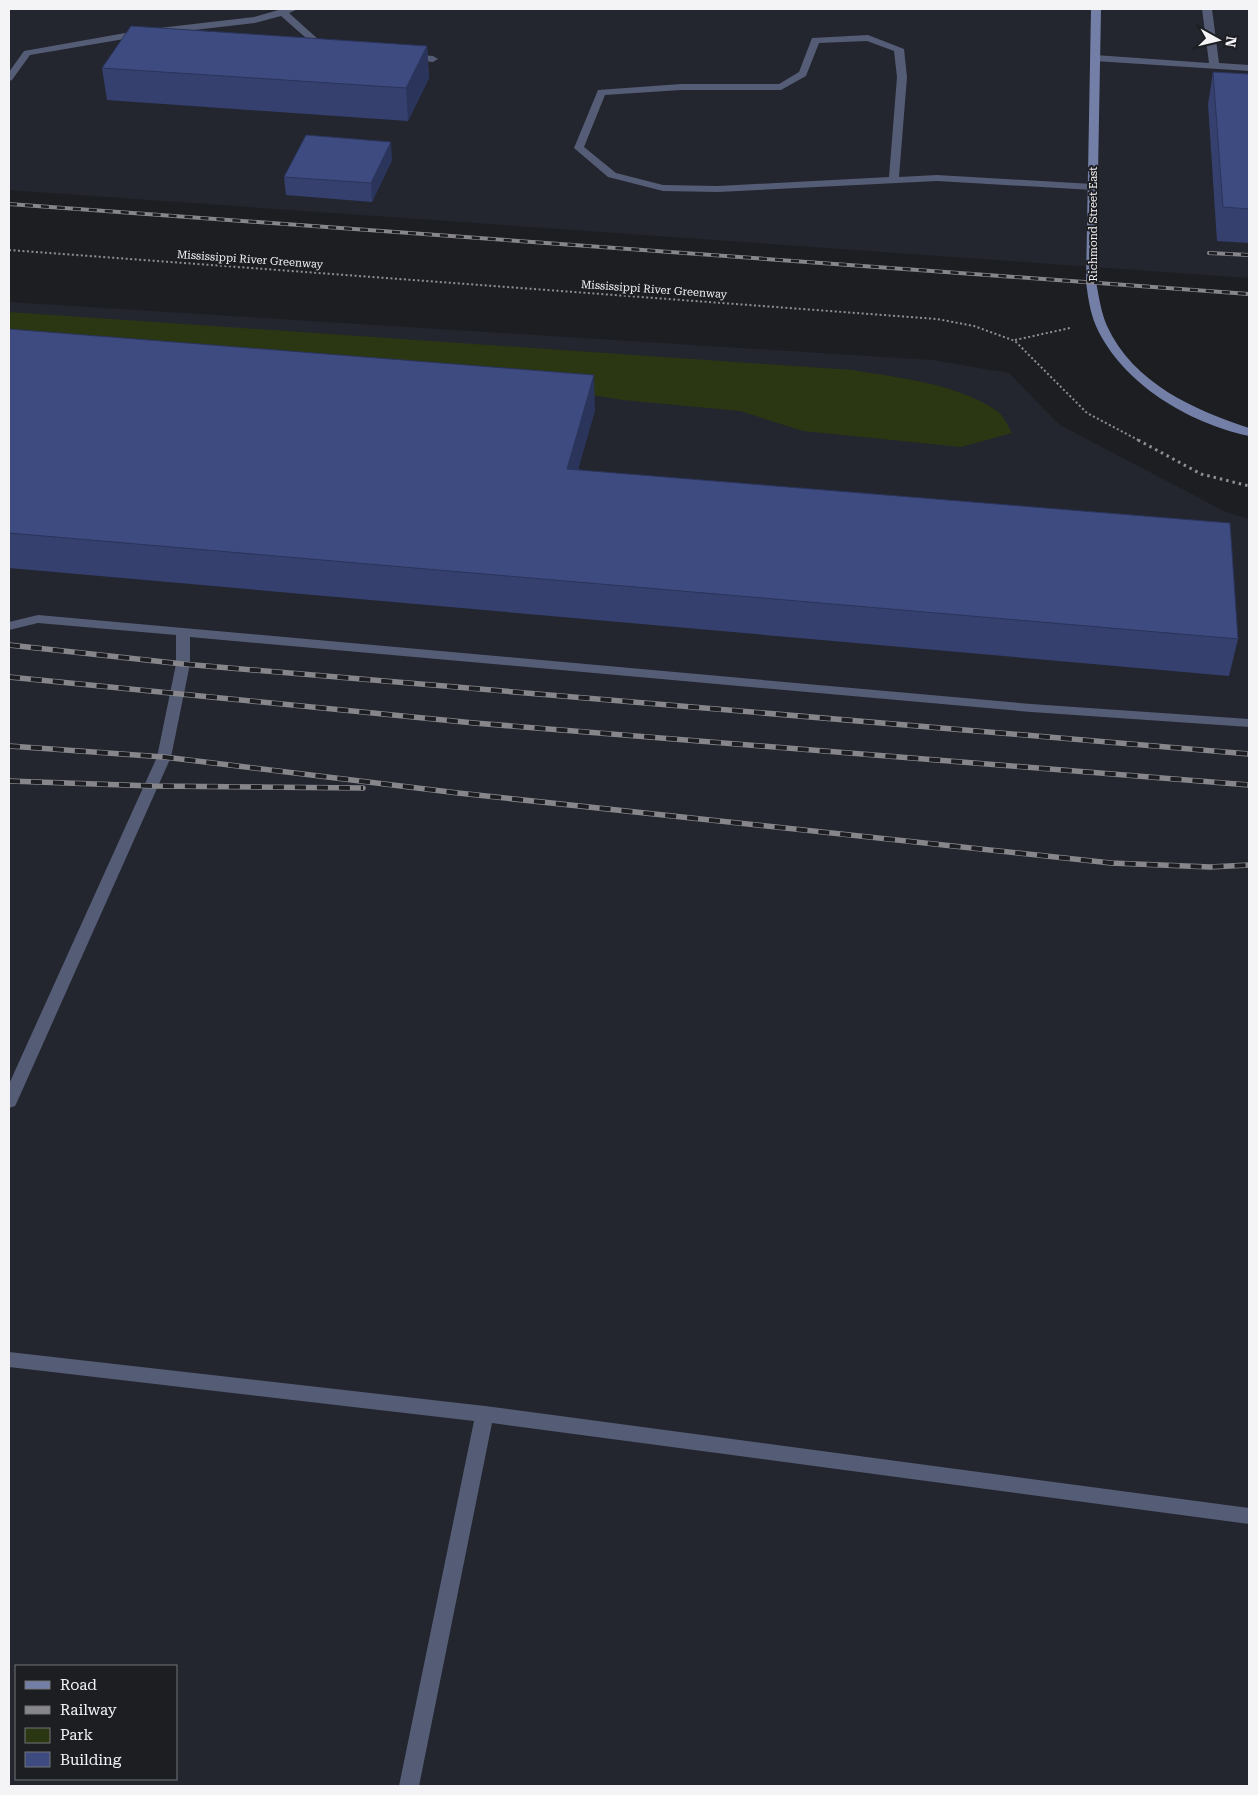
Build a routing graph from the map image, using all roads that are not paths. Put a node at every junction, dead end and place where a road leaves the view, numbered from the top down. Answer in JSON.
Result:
{"nodes":[{"id":1,"x":294,"y":9,"type":"edge"},
{"id":2,"x":1096,"y":9,"type":"edge"},
{"id":3,"x":1207,"y":9,"type":"edge"},
{"id":4,"x":282,"y":12,"type":"junction"},
{"id":5,"x":335,"y":52,"type":"edge"},
{"id":6,"x":394,"y":56,"type":"edge"},
{"id":7,"x":1095,"y":58,"type":"junction"},
{"id":8,"x":433,"y":59,"type":"dead end"},
{"id":9,"x":1214,"y":65,"type":"junction"},
{"id":10,"x":1249,"y":68,"type":"edge"},
{"id":11,"x":9,"y":78,"type":"edge"},
{"id":12,"x":894,"y":180,"type":"junction"},
{"id":13,"x":1093,"y":187,"type":"junction"},
{"id":14,"x":1249,"y":432,"type":"edge"},
{"id":15,"x":9,"y":626,"type":"edge"},
{"id":16,"x":183,"y":631,"type":"junction"},
{"id":17,"x":1249,"y":723,"type":"edge"},
{"id":18,"x":9,"y":1102,"type":"edge"},
{"id":19,"x":9,"y":1360,"type":"edge"},
{"id":20,"x":485,"y":1414,"type":"junction"},
{"id":21,"x":1249,"y":1516,"type":"edge"},
{"id":22,"x":409,"y":1786,"type":"edge"}],
"edges":[{"from":1,"to":4,"type":"lane"},
{"from":2,"to":7,"type":"street","name":"Richmond Street East"},
{"from":3,"to":9,"type":"lane"},
{"from":4,"to":5,"type":"lane"},
{"from":4,"to":11,"type":"lane"},
{"from":6,"to":8,"type":"lane"},
{"from":7,"to":9,"type":"lane"},
{"from":7,"to":13,"type":"street","name":"Richmond Street East"},
{"from":9,"to":10,"type":"lane"},
{"from":12,"to":12,"type":"lane"},
{"from":12,"to":13,"type":"lane"},
{"from":13,"to":14,"type":"street","name":"Richmond Street East"},
{"from":15,"to":16,"type":"lane"},
{"from":16,"to":17,"type":"lane"},
{"from":16,"to":18,"type":"lane"},
{"from":19,"to":20,"type":"lane"},
{"from":20,"to":21,"type":"lane"},
{"from":20,"to":22,"type":"lane"}]}
